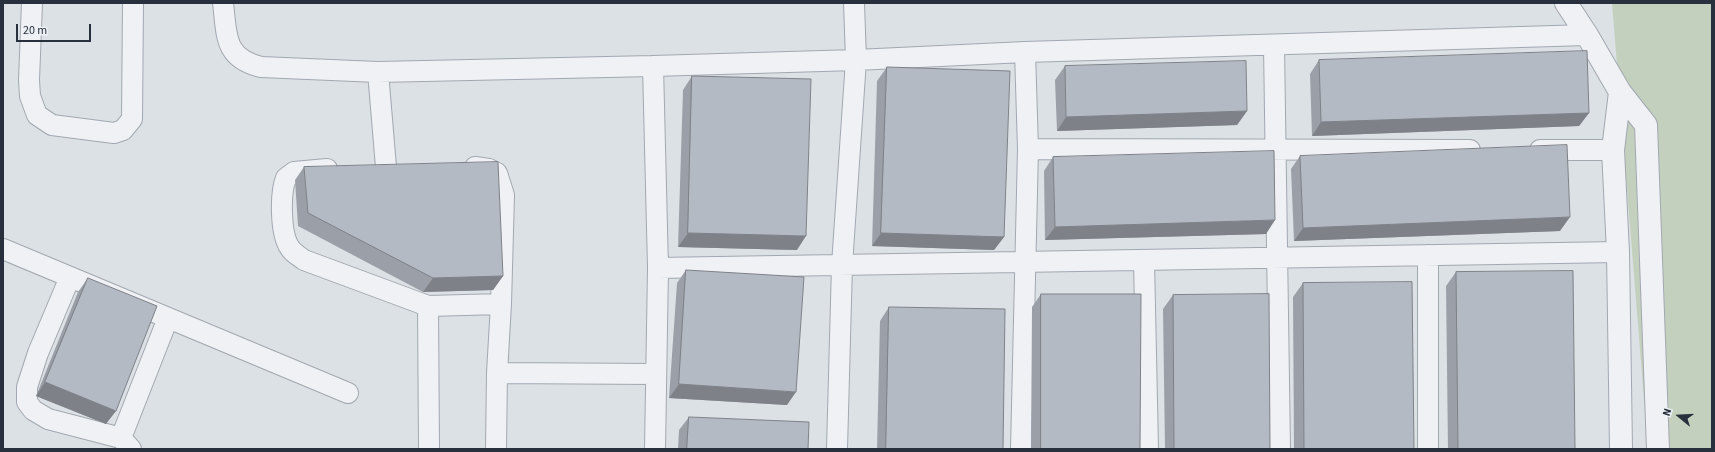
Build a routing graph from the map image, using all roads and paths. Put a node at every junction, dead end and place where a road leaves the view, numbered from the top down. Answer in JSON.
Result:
{"nodes":[{"id":1,"x":32,"y":3,"type":"edge"},
{"id":2,"x":133,"y":3,"type":"edge"},
{"id":3,"x":223,"y":3,"type":"edge"},
{"id":4,"x":854,"y":3,"type":"edge"},
{"id":5,"x":1566,"y":3,"type":"edge"},
{"id":6,"x":1587,"y":35,"type":"junction"},
{"id":7,"x":1274,"y":45,"type":"junction"},
{"id":8,"x":1025,"y":52,"type":"junction"},
{"id":9,"x":856,"y":60,"type":"junction"},
{"id":10,"x":654,"y":66,"type":"junction"},
{"id":11,"x":378,"y":72,"type":"junction"},
{"id":12,"x":1620,"y":92,"type":"junction"},
{"id":13,"x":1028,"y":149,"type":"junction"},
{"id":14,"x":1275,"y":150,"type":"junction"},
{"id":15,"x":1487,"y":150,"type":"edge"},
{"id":16,"x":1519,"y":150,"type":"edge"},
{"id":17,"x":1613,"y":150,"type":"junction"},
{"id":18,"x":386,"y":167,"type":"edge"},
{"id":19,"x":456,"y":167,"type":"edge"},
{"id":20,"x":342,"y":168,"type":"edge"},
{"id":21,"x":3,"y":249,"type":"edge"},
{"id":22,"x":1618,"y":252,"type":"junction"},
{"id":23,"x":1428,"y":255,"type":"junction"},
{"id":24,"x":1277,"y":258,"type":"junction"},
{"id":25,"x":1144,"y":260,"type":"junction"},
{"id":26,"x":1025,"y":262,"type":"junction"},
{"id":27,"x":842,"y":265,"type":"junction"},
{"id":28,"x":658,"y":268,"type":"junction"},
{"id":29,"x":70,"y":277,"type":"junction"},
{"id":30,"x":501,"y":304,"type":"junction"},
{"id":31,"x":428,"y":306,"type":"junction"},
{"id":32,"x":168,"y":318,"type":"junction"},
{"id":33,"x":497,"y":373,"type":"junction"},
{"id":34,"x":656,"y":374,"type":"junction"},
{"id":35,"x":348,"y":393,"type":"dead end"},
{"id":36,"x":126,"y":444,"type":"edge"},
{"id":37,"x":429,"y":448,"type":"edge"},
{"id":38,"x":496,"y":449,"type":"edge"},
{"id":39,"x":655,"y":449,"type":"edge"},
{"id":40,"x":837,"y":449,"type":"edge"},
{"id":41,"x":1021,"y":449,"type":"edge"},
{"id":42,"x":1148,"y":449,"type":"edge"},
{"id":43,"x":1280,"y":449,"type":"edge"},
{"id":44,"x":1428,"y":449,"type":"edge"},
{"id":45,"x":1621,"y":449,"type":"edge"},
{"id":46,"x":1658,"y":449,"type":"edge"}],
"edges":[{"from":1,"to":2,"type":"street"},
{"from":3,"to":11,"type":"street"},
{"from":4,"to":9,"type":"street"},
{"from":5,"to":6,"type":"street"},
{"from":6,"to":7,"type":"street"},
{"from":6,"to":12,"type":"street"},
{"from":7,"to":8,"type":"street"},
{"from":7,"to":14,"type":"street"},
{"from":8,"to":9,"type":"street"},
{"from":8,"to":13,"type":"street"},
{"from":9,"to":10,"type":"street"},
{"from":9,"to":27,"type":"street"},
{"from":10,"to":11,"type":"street"},
{"from":10,"to":28,"type":"street"},
{"from":11,"to":18,"type":"street"},
{"from":12,"to":17,"type":"street"},
{"from":12,"to":46,"type":"street"},
{"from":13,"to":14,"type":"street"},
{"from":13,"to":26,"type":"street"},
{"from":14,"to":15,"type":"street"},
{"from":14,"to":24,"type":"street"},
{"from":16,"to":17,"type":"street"},
{"from":17,"to":22,"type":"street"},
{"from":19,"to":30,"type":"street"},
{"from":20,"to":31,"type":"street"},
{"from":21,"to":29,"type":"street"},
{"from":22,"to":23,"type":"street"},
{"from":22,"to":45,"type":"street"},
{"from":23,"to":24,"type":"street"},
{"from":23,"to":44,"type":"street"},
{"from":24,"to":25,"type":"street"},
{"from":24,"to":43,"type":"street"},
{"from":25,"to":26,"type":"street"},
{"from":25,"to":42,"type":"street"},
{"from":26,"to":27,"type":"street"},
{"from":26,"to":41,"type":"street"},
{"from":27,"to":28,"type":"street"},
{"from":27,"to":40,"type":"street"},
{"from":28,"to":34,"type":"street"},
{"from":29,"to":32,"type":"street"},
{"from":29,"to":36,"type":"street"},
{"from":30,"to":31,"type":"street"},
{"from":30,"to":33,"type":"street"},
{"from":31,"to":37,"type":"street"},
{"from":32,"to":35,"type":"street"},
{"from":32,"to":36,"type":"street"},
{"from":33,"to":34,"type":"street"},
{"from":33,"to":38,"type":"street"},
{"from":34,"to":39,"type":"street"}]}
